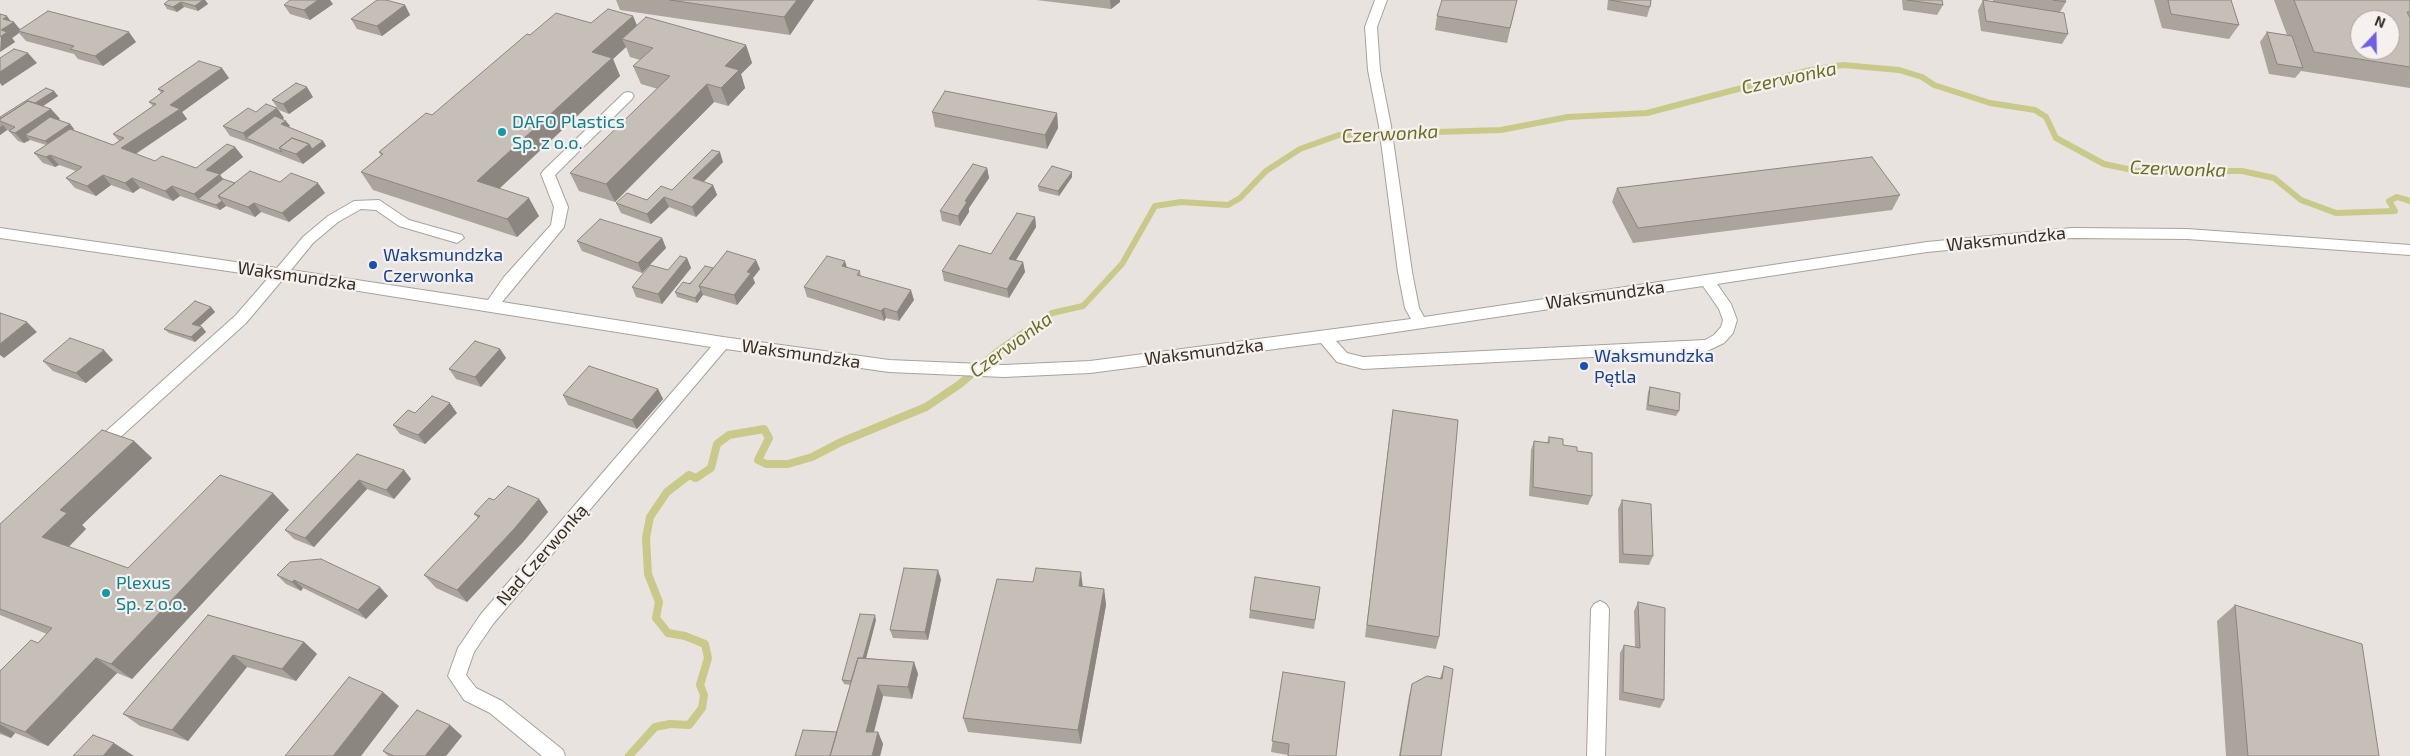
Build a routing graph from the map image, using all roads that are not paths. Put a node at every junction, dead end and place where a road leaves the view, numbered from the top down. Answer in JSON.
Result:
{"nodes":[{"id":1,"x":1381,"y":0,"type":"edge"},
{"id":2,"x":628,"y":96,"type":"dead end"},
{"id":3,"x":0,"y":233,"type":"edge"},
{"id":4,"x":457,"y":238,"type":"dead end"},
{"id":5,"x":2410,"y":250,"type":"edge"},
{"id":6,"x":280,"y":273,"type":"junction"},
{"id":7,"x":1707,"y":280,"type":"junction"},
{"id":8,"x":492,"y":306,"type":"junction"},
{"id":9,"x":1420,"y":322,"type":"junction"},
{"id":10,"x":1324,"y":337,"type":"junction"},
{"id":11,"x":723,"y":343,"type":"junction"},
{"id":12,"x":88,"y":457,"type":"edge"},
{"id":13,"x":1600,"y":609,"type":"dead end"},
{"id":14,"x":556,"y":756,"type":"edge"},
{"id":15,"x":1596,"y":756,"type":"edge"}],
"edges":[{"from":1,"to":9,"type":"street"},
{"from":2,"to":8,"type":"street"},
{"from":3,"to":6,"type":"street","name":"Waksmundzka"},
{"from":4,"to":6,"type":"street"},
{"from":5,"to":7,"type":"street","name":"Waksmundzka"},
{"from":6,"to":8,"type":"street","name":"Waksmundzka"},
{"from":6,"to":12,"type":"street"},
{"from":7,"to":9,"type":"street","name":"Waksmundzka"},
{"from":7,"to":10,"type":"street"},
{"from":8,"to":11,"type":"street","name":"Waksmundzka"},
{"from":9,"to":10,"type":"street","name":"Waksmundzka"},
{"from":10,"to":11,"type":"street","name":"Waksmundzka"},
{"from":11,"to":14,"type":"street","name":"Nad Czerwonką"},
{"from":13,"to":15,"type":"street"}]}
